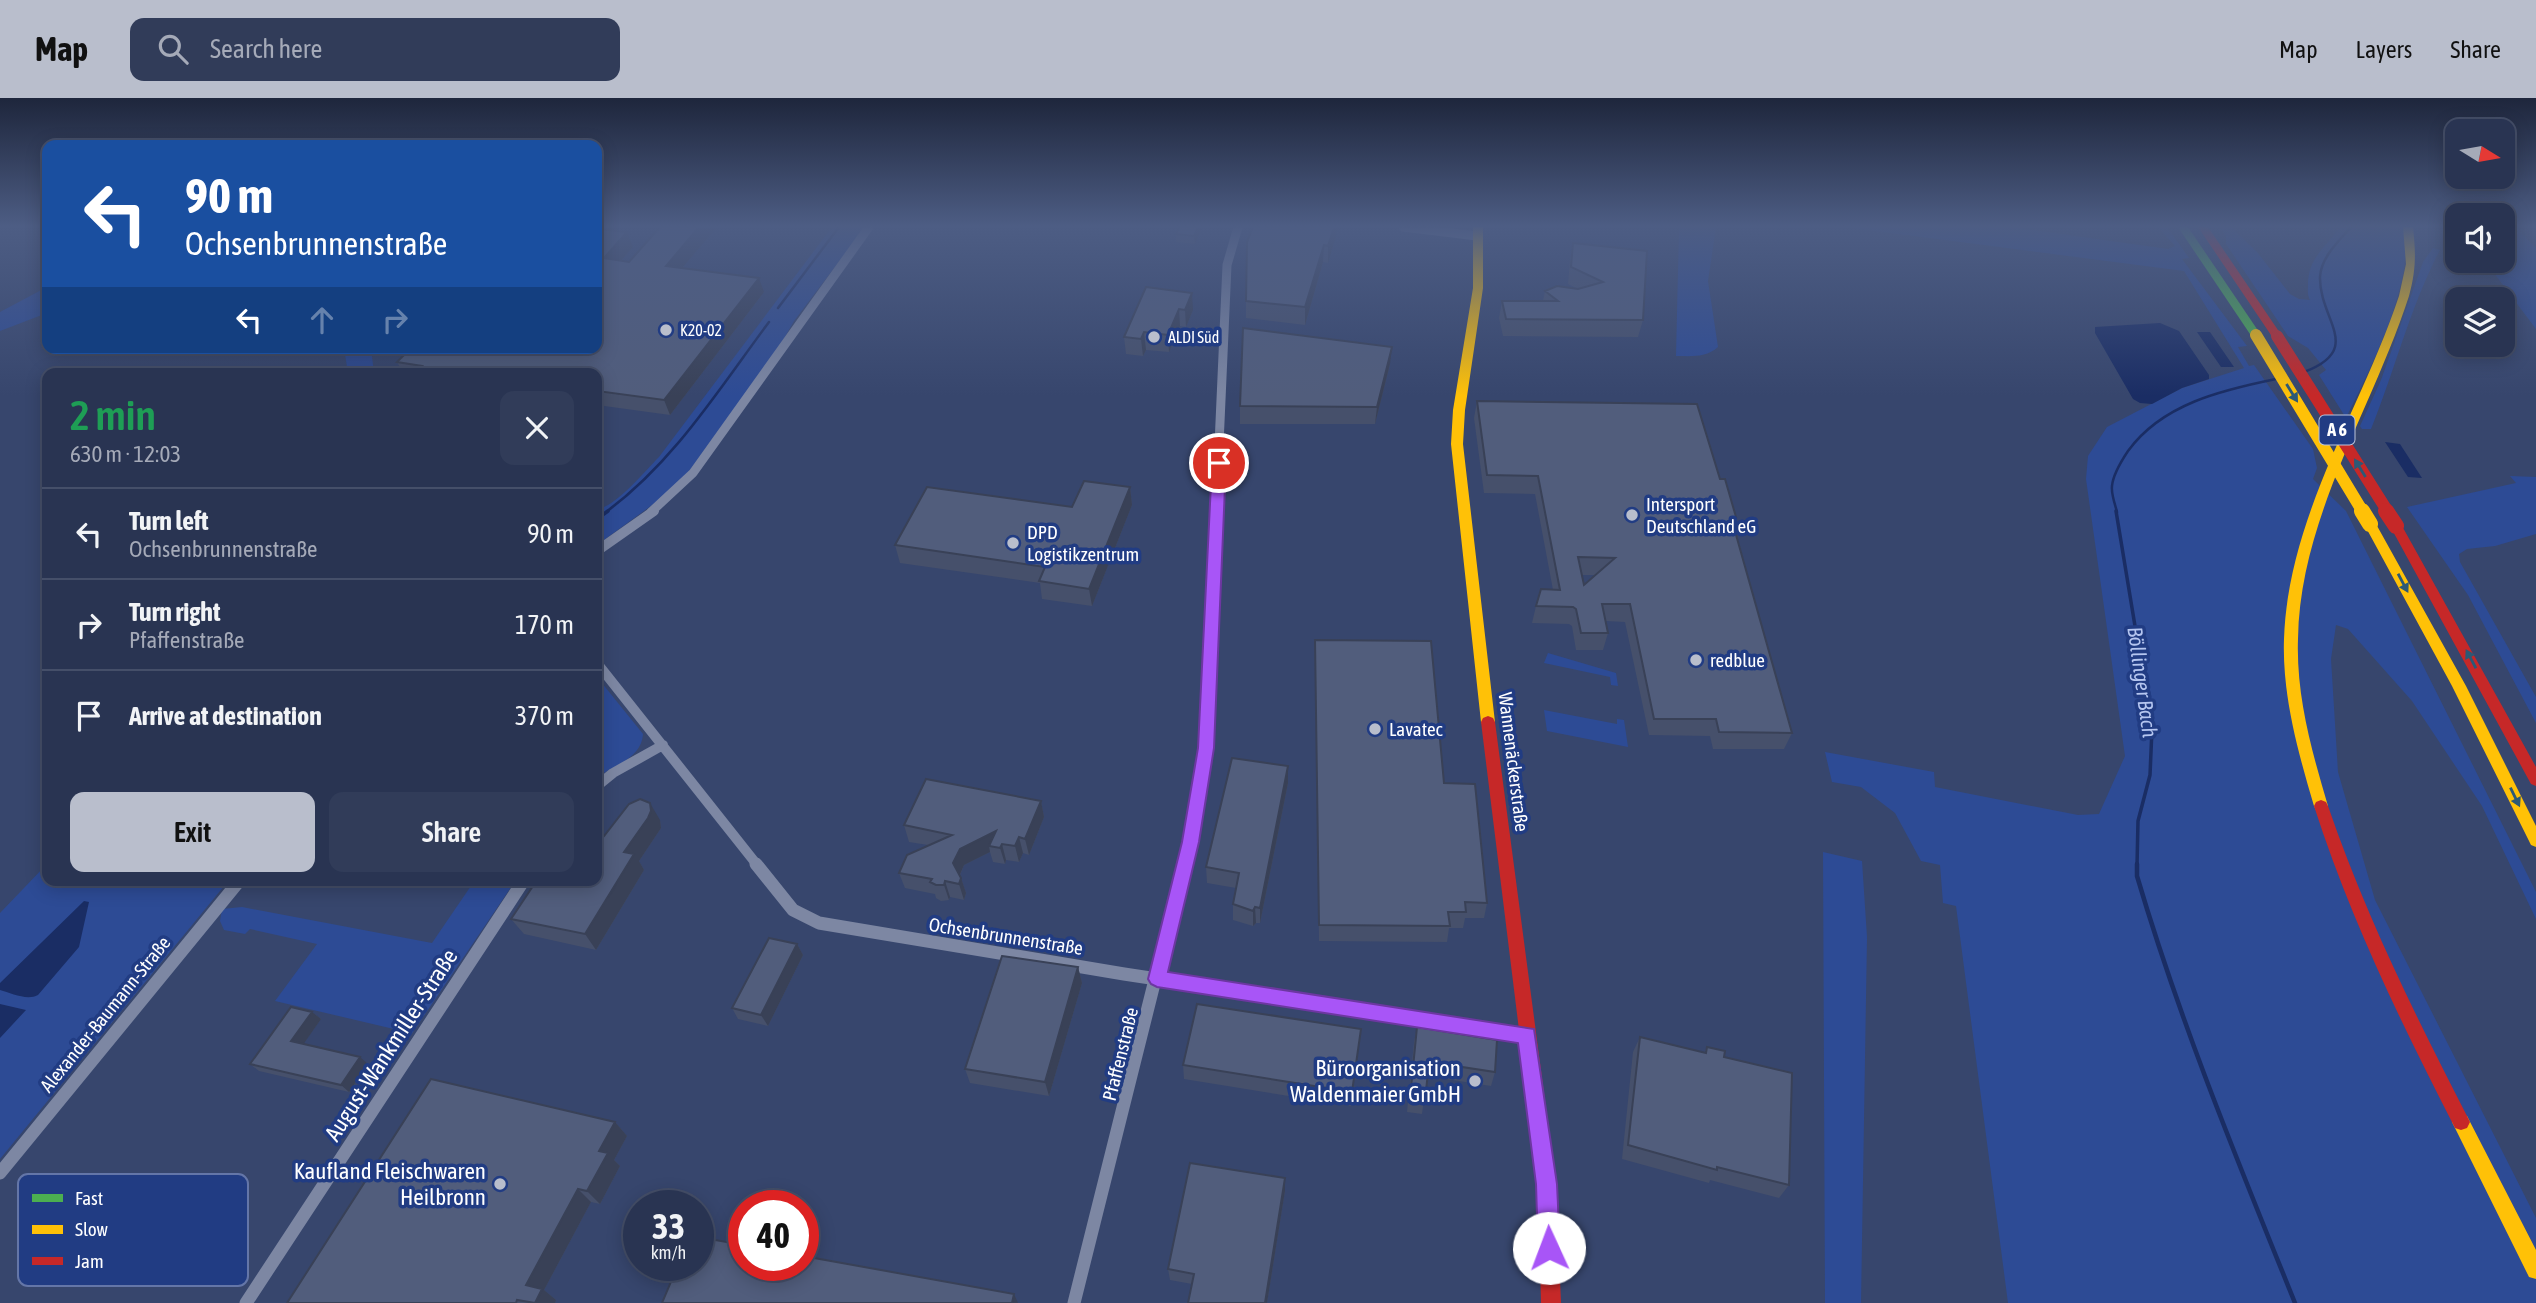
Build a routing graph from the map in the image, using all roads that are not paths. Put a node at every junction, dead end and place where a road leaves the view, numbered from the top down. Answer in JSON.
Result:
{"nodes":[{"id":1,"x":829,"y":283,"type":"edge"},
{"id":2,"x":1226,"y":283,"type":"edge"},
{"id":3,"x":1478,"y":283,"type":"edge"},
{"id":4,"x":2221,"y":283,"type":"edge"},
{"id":5,"x":2241,"y":283,"type":"edge"},
{"id":6,"x":2407,"y":283,"type":"edge"},
{"id":7,"x":602,"y":547,"type":"edge"},
{"id":8,"x":602,"y":669,"type":"edge"},
{"id":9,"x":663,"y":745,"type":"junction"},
{"id":10,"x":2536,"y":780,"type":"edge"},
{"id":11,"x":602,"y":782,"type":"edge"},
{"id":12,"x":2536,"y":841,"type":"edge"},
{"id":13,"x":235,"y":886,"type":"edge"},
{"id":14,"x":520,"y":886,"type":"edge"},
{"id":15,"x":1157,"y":979,"type":"junction"},
{"id":16,"x":1527,"y":1035,"type":"junction"},
{"id":17,"x":0,"y":1173,"type":"edge"},
{"id":18,"x":2536,"y":1270,"type":"edge"},
{"id":19,"x":246,"y":1303,"type":"edge"},
{"id":20,"x":1074,"y":1303,"type":"edge"},
{"id":21,"x":1551,"y":1303,"type":"edge"}],
"edges":[{"from":1,"to":7,"type":"street"},
{"from":2,"to":15,"type":"street","name":"Pfaffenstraße"},
{"from":3,"to":16,"type":"main road","name":"Wannenäckerstraße"},
{"from":4,"to":12,"type":"main road","number":"A 6","one_way":true,"bridge":true},
{"from":10,"to":5,"type":"main road","number":"A 6","one_way":true,"bridge":true},
{"from":6,"to":18,"type":"main road"},
{"from":8,"to":9,"type":"street","name":"Ochsenbrunnenstraße"},
{"from":9,"to":11,"type":"street"},
{"from":9,"to":15,"type":"street","name":"Ochsenbrunnenstraße"},
{"from":13,"to":17,"type":"street","name":"Alexander-Baumann-Straße"},
{"from":14,"to":19,"type":"street","name":"August-Wankmiller-Straße"},
{"from":15,"to":16,"type":"street","name":"Ochsenbrunnenstraße"},
{"from":15,"to":20,"type":"street","name":"Pfaffenstraße"},
{"from":16,"to":21,"type":"main road","name":"Wannenäckerstraße"}]}
